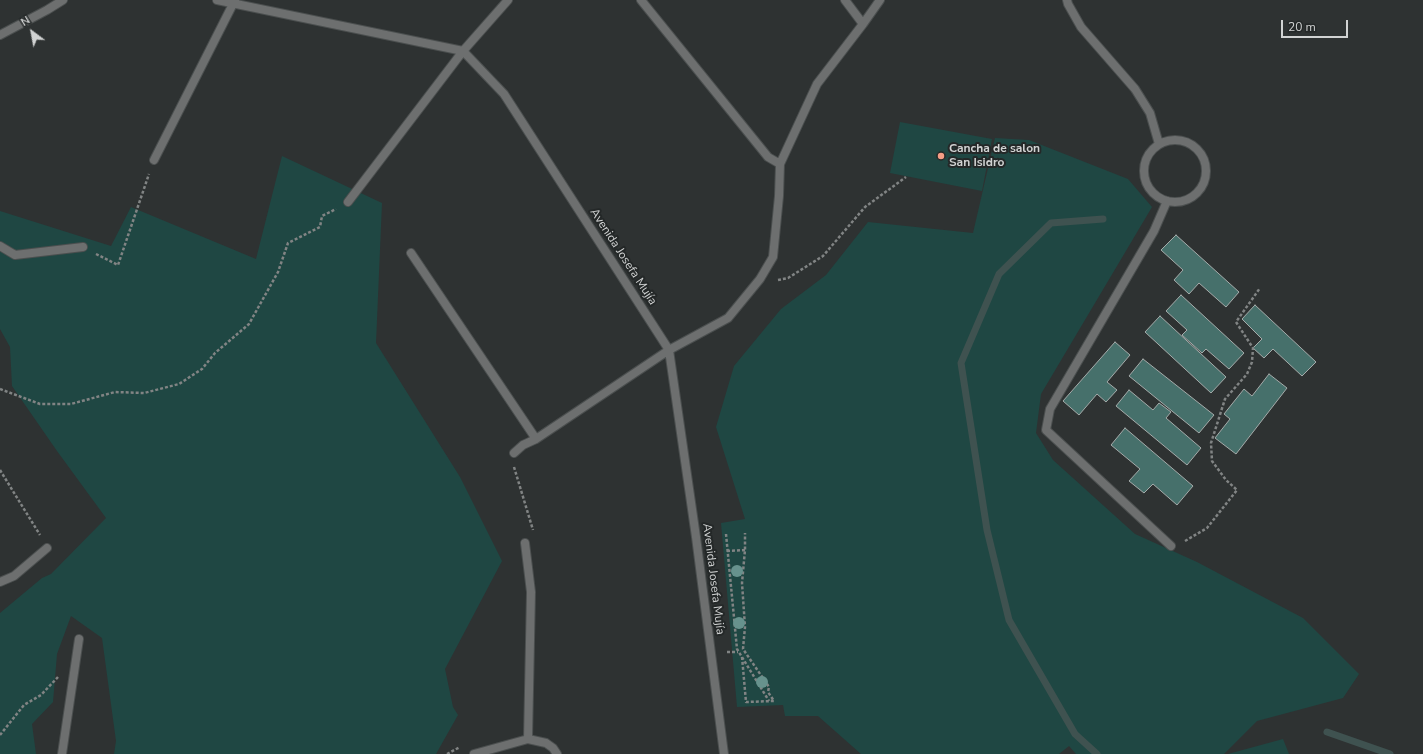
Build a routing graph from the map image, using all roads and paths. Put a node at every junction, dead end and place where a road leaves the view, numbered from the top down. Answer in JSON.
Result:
{"nodes":[{"id":1,"x":63,"y":0,"type":"edge"},
{"id":2,"x":217,"y":0,"type":"edge"},
{"id":3,"x":508,"y":0,"type":"edge"},
{"id":4,"x":641,"y":0,"type":"edge"},
{"id":5,"x":845,"y":0,"type":"edge"},
{"id":6,"x":880,"y":0,"type":"edge"},
{"id":7,"x":1067,"y":0,"type":"edge"},
{"id":8,"x":234,"y":2,"type":"edge"},
{"id":9,"x":863,"y":24,"type":"junction"},
{"id":10,"x":0,"y":35,"type":"edge"},
{"id":11,"x":463,"y":52,"type":"junction"},
{"id":12,"x":1159,"y":144,"type":"junction"},
{"id":13,"x":154,"y":160,"type":"joint"},
{"id":14,"x":780,"y":164,"type":"junction"},
{"id":15,"x":906,"y":177,"type":"dead end"},
{"id":16,"x":1167,"y":201,"type":"junction"},
{"id":17,"x":348,"y":202,"type":"joint"},
{"id":18,"x":0,"y":246,"type":"edge"},
{"id":19,"x":83,"y":247,"type":"joint"},
{"id":20,"x":411,"y":253,"type":"dead end"},
{"id":21,"x":760,"y":279,"type":"junction"},
{"id":22,"x":1260,"y":288,"type":"dead end"},
{"id":23,"x":669,"y":350,"type":"junction"},
{"id":24,"x":0,"y":388,"type":"edge"},
{"id":25,"x":536,"y":439,"type":"junction"},
{"id":26,"x":514,"y":453,"type":"joint"},
{"id":27,"x":0,"y":470,"type":"edge"},
{"id":28,"x":744,"y":533,"type":"dead end"},
{"id":29,"x":726,"y":534,"type":"dead end"},
{"id":30,"x":525,"y":543,"type":"joint"},
{"id":31,"x":1171,"y":546,"type":"joint"},
{"id":32,"x":47,"y":548,"type":"joint"},
{"id":33,"x":745,"y":550,"type":"junction"},
{"id":34,"x":727,"y":552,"type":"junction"},
{"id":35,"x":0,"y":582,"type":"edge"},
{"id":36,"x":79,"y":639,"type":"dead end"},
{"id":37,"x":727,"y":652,"type":"dead end"},
{"id":38,"x":739,"y":652,"type":"junction"},
{"id":39,"x":742,"y":657,"type":"junction"},
{"id":40,"x":63,"y":672,"type":"dead end"},
{"id":41,"x":769,"y":701,"type":"junction"},
{"id":42,"x":0,"y":735,"type":"edge"},
{"id":43,"x":528,"y":739,"type":"junction"},
{"id":44,"x":62,"y":754,"type":"edge"},
{"id":45,"x":474,"y":754,"type":"edge"},
{"id":46,"x":557,"y":754,"type":"edge"},
{"id":47,"x":724,"y":754,"type":"edge"}],
"edges":[{"from":1,"to":10,"type":"street"},
{"from":2,"to":8,"type":"street"},
{"from":3,"to":11,"type":"street"},
{"from":4,"to":14,"type":"street"},
{"from":5,"to":9,"type":"street"},
{"from":6,"to":9,"type":"street"},
{"from":7,"to":12,"type":"street"},
{"from":8,"to":11,"type":"street"},
{"from":8,"to":13,"type":"street"},
{"from":9,"to":14,"type":"street"},
{"from":11,"to":17,"type":"street"},
{"from":11,"to":23,"type":"street","name":"Avenida Josefa Mujía"},
{"from":12,"to":16,"type":"street"},
{"from":12,"to":16,"type":"street"},
{"from":13,"to":19,"type":"path"},
{"from":14,"to":21,"type":"street"},
{"from":15,"to":21,"type":"path"},
{"from":16,"to":31,"type":"street"},
{"from":17,"to":24,"type":"path"},
{"from":18,"to":19,"type":"street"},
{"from":20,"to":25,"type":"street"},
{"from":21,"to":23,"type":"street"},
{"from":22,"to":31,"type":"path"},
{"from":23,"to":25,"type":"street"},
{"from":23,"to":47,"type":"street","name":"Avenida Josefa Mujía"},
{"from":25,"to":26,"type":"street"},
{"from":26,"to":30,"type":"path"},
{"from":27,"to":32,"type":"path"},
{"from":28,"to":33,"type":"path"},
{"from":29,"to":34,"type":"path"},
{"from":30,"to":43,"type":"street"},
{"from":32,"to":35,"type":"street"},
{"from":33,"to":34,"type":"path"},
{"from":33,"to":41,"type":"path"},
{"from":34,"to":38,"type":"path"},
{"from":36,"to":44,"type":"street"},
{"from":37,"to":38,"type":"path"},
{"from":38,"to":39,"type":"path"},
{"from":39,"to":41,"type":"path"},
{"from":39,"to":41,"type":"path"},
{"from":40,"to":42,"type":"path"},
{"from":43,"to":45,"type":"street"},
{"from":43,"to":46,"type":"street"}]}
